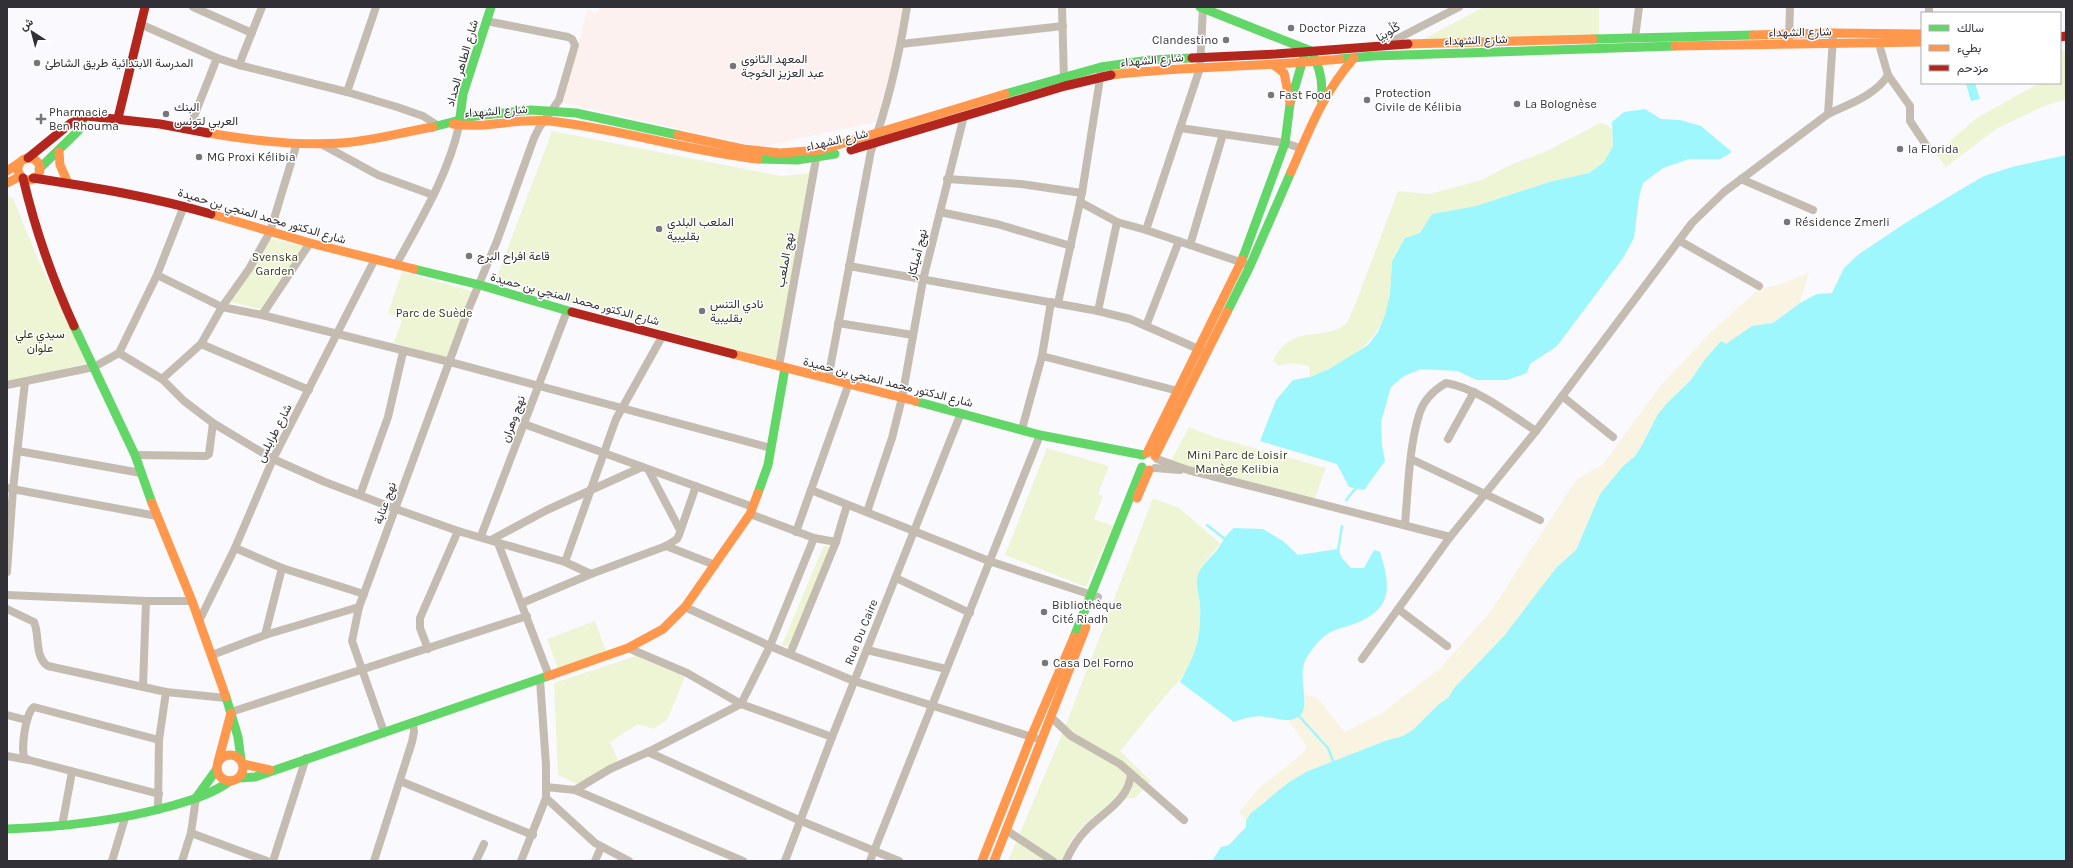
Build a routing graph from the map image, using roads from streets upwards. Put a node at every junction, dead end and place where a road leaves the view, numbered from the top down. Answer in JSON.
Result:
{"nodes":[{"id":1,"x":145,"y":7,"type":"edge"},
{"id":2,"x":193,"y":7,"type":"edge"},
{"id":3,"x":262,"y":7,"type":"edge"},
{"id":4,"x":376,"y":7,"type":"edge"},
{"id":5,"x":491,"y":7,"type":"edge"},
{"id":6,"x":907,"y":7,"type":"edge"},
{"id":7,"x":1062,"y":7,"type":"edge"},
{"id":8,"x":1202,"y":7,"type":"edge"},
{"id":9,"x":1459,"y":7,"type":"edge"},
{"id":10,"x":1639,"y":7,"type":"edge"},
{"id":11,"x":1790,"y":7,"type":"edge"},
{"id":12,"x":486,"y":21,"type":"junction"},
{"id":13,"x":140,"y":24,"type":"junction"},
{"id":14,"x":1063,"y":26,"type":"junction"},
{"id":15,"x":252,"y":33,"type":"junction"},
{"id":16,"x":1833,"y":33,"type":"junction"},
{"id":17,"x":1921,"y":34,"type":"edge"},
{"id":18,"x":1635,"y":38,"type":"junction"},
{"id":19,"x":1789,"y":39,"type":"junction"},
{"id":20,"x":1921,"y":42,"type":"edge"},
{"id":21,"x":1833,"y":43,"type":"junction"},
{"id":22,"x":901,"y":44,"type":"junction"},
{"id":23,"x":1389,"y":44,"type":"junction"},
{"id":24,"x":1879,"y":44,"type":"junction"},
{"id":25,"x":1308,"y":51,"type":"junction"},
{"id":26,"x":1373,"y":56,"type":"junction"},
{"id":27,"x":217,"y":58,"type":"junction"},
{"id":28,"x":1201,"y":58,"type":"junction"},
{"id":29,"x":1354,"y":58,"type":"junction"},
{"id":30,"x":1178,"y":59,"type":"junction"},
{"id":31,"x":1317,"y":61,"type":"junction"},
{"id":32,"x":1303,"y":63,"type":"junction"},
{"id":33,"x":239,"y":65,"type":"junction"},
{"id":34,"x":1274,"y":65,"type":"junction"},
{"id":35,"x":1200,"y":68,"type":"junction"},
{"id":36,"x":1177,"y":69,"type":"junction"},
{"id":37,"x":1101,"y":72,"type":"junction"},
{"id":38,"x":1888,"y":74,"type":"junction"},
{"id":39,"x":1064,"y":76,"type":"junction"},
{"id":40,"x":1065,"y":86,"type":"junction"},
{"id":41,"x":348,"y":92,"type":"junction"},
{"id":42,"x":1290,"y":104,"type":"junction"},
{"id":43,"x":1320,"y":105,"type":"junction"},
{"id":44,"x":551,"y":110,"type":"junction"},
{"id":45,"x":1828,"y":114,"type":"junction"},
{"id":46,"x":964,"y":116,"type":"junction"},
{"id":47,"x":83,"y":117,"type":"junction"},
{"id":48,"x":118,"y":118,"type":"junction"},
{"id":49,"x":544,"y":121,"type":"junction"},
{"id":50,"x":456,"y":123,"type":"junction"},
{"id":51,"x":437,"y":125,"type":"junction"},
{"id":52,"x":1180,"y":128,"type":"junction"},
{"id":53,"x":188,"y":129,"type":"junction"},
{"id":54,"x":878,"y":133,"type":"junction"},
{"id":55,"x":1223,"y":134,"type":"junction"},
{"id":56,"x":297,"y":143,"type":"junction"},
{"id":57,"x":1286,"y":143,"type":"junction"},
{"id":58,"x":322,"y":144,"type":"junction"},
{"id":59,"x":874,"y":144,"type":"junction"},
{"id":60,"x":1300,"y":148,"type":"junction"},
{"id":61,"x":1928,"y":148,"type":"dead end"},
{"id":62,"x":59,"y":152,"type":"junction"},
{"id":63,"x":28,"y":158,"type":"junction"},
{"id":64,"x":780,"y":158,"type":"junction"},
{"id":65,"x":816,"y":159,"type":"junction"},
{"id":66,"x":19,"y":163,"type":"junction"},
{"id":67,"x":39,"y":169,"type":"junction"},
{"id":68,"x":7,"y":171,"type":"edge"},
{"id":69,"x":27,"y":178,"type":"junction"},
{"id":70,"x":947,"y":179,"type":"junction"},
{"id":71,"x":1741,"y":179,"type":"junction"},
{"id":72,"x":7,"y":183,"type":"edge"},
{"id":73,"x":68,"y":183,"type":"junction"},
{"id":74,"x":1082,"y":193,"type":"junction"},
{"id":75,"x":433,"y":195,"type":"junction"},
{"id":76,"x":1080,"y":202,"type":"junction"},
{"id":77,"x":184,"y":206,"type":"junction"},
{"id":78,"x":1813,"y":210,"type":"dead end"},
{"id":79,"x":940,"y":212,"type":"junction"},
{"id":80,"x":1117,"y":222,"type":"junction"},
{"id":81,"x":1146,"y":230,"type":"junction"},
{"id":82,"x":270,"y":232,"type":"junction"},
{"id":83,"x":1179,"y":241,"type":"junction"},
{"id":84,"x":1680,"y":241,"type":"junction"},
{"id":85,"x":310,"y":243,"type":"junction"},
{"id":86,"x":1190,"y":245,"type":"junction"},
{"id":87,"x":1071,"y":246,"type":"junction"},
{"id":88,"x":375,"y":259,"type":"junction"},
{"id":89,"x":1241,"y":262,"type":"junction"},
{"id":90,"x":396,"y":265,"type":"junction"},
{"id":91,"x":850,"y":266,"type":"junction"},
{"id":92,"x":1250,"y":266,"type":"junction"},
{"id":93,"x":157,"y":275,"type":"junction"},
{"id":94,"x":923,"y":280,"type":"junction"},
{"id":95,"x":480,"y":285,"type":"junction"},
{"id":96,"x":1758,"y":286,"type":"dead end"},
{"id":97,"x":1055,"y":302,"type":"junction"},
{"id":98,"x":222,"y":308,"type":"junction"},
{"id":99,"x":566,"y":311,"type":"junction"},
{"id":100,"x":1098,"y":311,"type":"junction"},
{"id":101,"x":262,"y":315,"type":"junction"},
{"id":102,"x":838,"y":323,"type":"junction"},
{"id":103,"x":1146,"y":326,"type":"junction"},
{"id":104,"x":337,"y":334,"type":"junction"},
{"id":105,"x":663,"y":335,"type":"junction"},
{"id":106,"x":913,"y":335,"type":"junction"},
{"id":107,"x":201,"y":344,"type":"junction"},
{"id":108,"x":1203,"y":351,"type":"junction"},
{"id":109,"x":403,"y":352,"type":"junction"},
{"id":110,"x":119,"y":353,"type":"junction"},
{"id":111,"x":1042,"y":356,"type":"junction"},
{"id":112,"x":450,"y":362,"type":"junction"},
{"id":113,"x":94,"y":367,"type":"junction"},
{"id":114,"x":782,"y":367,"type":"junction"},
{"id":115,"x":162,"y":379,"type":"junction"},
{"id":116,"x":828,"y":379,"type":"junction"},
{"id":117,"x":25,"y":382,"type":"junction"},
{"id":118,"x":849,"y":383,"type":"junction"},
{"id":119,"x":7,"y":385,"type":"edge"},
{"id":120,"x":538,"y":386,"type":"junction"},
{"id":121,"x":309,"y":390,"type":"junction"},
{"id":122,"x":1178,"y":391,"type":"junction"},
{"id":123,"x":1474,"y":392,"type":"junction"},
{"id":124,"x":1562,"y":396,"type":"junction"},
{"id":125,"x":902,"y":398,"type":"junction"},
{"id":126,"x":622,"y":408,"type":"junction"},
{"id":127,"x":961,"y":413,"type":"junction"},
{"id":128,"x":213,"y":423,"type":"junction"},
{"id":129,"x":524,"y":424,"type":"junction"},
{"id":130,"x":1022,"y":429,"type":"junction"},
{"id":131,"x":1536,"y":431,"type":"junction"},
{"id":132,"x":1040,"y":435,"type":"junction"},
{"id":133,"x":1613,"y":438,"type":"dead end"},
{"id":134,"x":1448,"y":439,"type":"dead end"},
{"id":135,"x":771,"y":448,"type":"junction"},
{"id":136,"x":18,"y":451,"type":"junction"},
{"id":137,"x":605,"y":452,"type":"junction"},
{"id":138,"x":135,"y":455,"type":"junction"},
{"id":139,"x":273,"y":459,"type":"junction"},
{"id":140,"x":1411,"y":460,"type":"junction"},
{"id":141,"x":1148,"y":461,"type":"junction"},
{"id":142,"x":645,"y":469,"type":"junction"},
{"id":143,"x":141,"y":473,"type":"junction"},
{"id":144,"x":696,"y":486,"type":"junction"},
{"id":145,"x":10,"y":489,"type":"edge"},
{"id":146,"x":811,"y":490,"type":"junction"},
{"id":147,"x":590,"y":492,"type":"junction"},
{"id":148,"x":1485,"y":494,"type":"junction"},
{"id":149,"x":360,"y":495,"type":"junction"},
{"id":150,"x":847,"y":505,"type":"junction"},
{"id":151,"x":396,"y":509,"type":"junction"},
{"id":152,"x":751,"y":511,"type":"junction"},
{"id":153,"x":867,"y":512,"type":"junction"},
{"id":154,"x":157,"y":516,"type":"junction"},
{"id":155,"x":1540,"y":520,"type":"dead end"},
{"id":156,"x":1405,"y":524,"type":"junction"},
{"id":157,"x":680,"y":530,"type":"junction"},
{"id":158,"x":458,"y":531,"type":"junction"},
{"id":159,"x":796,"y":532,"type":"junction"},
{"id":160,"x":915,"y":532,"type":"junction"},
{"id":161,"x":482,"y":536,"type":"junction"},
{"id":162,"x":1450,"y":537,"type":"junction"},
{"id":163,"x":814,"y":538,"type":"junction"},
{"id":164,"x":495,"y":541,"type":"junction"},
{"id":165,"x":836,"y":542,"type":"junction"},
{"id":166,"x":666,"y":546,"type":"junction"},
{"id":167,"x":235,"y":548,"type":"junction"},
{"id":168,"x":8,"y":561,"type":"edge"},
{"id":169,"x":565,"y":562,"type":"junction"},
{"id":170,"x":989,"y":562,"type":"junction"},
{"id":171,"x":715,"y":565,"type":"junction"},
{"id":172,"x":282,"y":568,"type":"junction"},
{"id":173,"x":7,"y":572,"type":"edge"},
{"id":174,"x":591,"y":574,"type":"junction"},
{"id":175,"x":896,"y":578,"type":"junction"},
{"id":176,"x":364,"y":594,"type":"junction"},
{"id":177,"x":7,"y":595,"type":"edge"},
{"id":178,"x":1095,"y":595,"type":"junction"},
{"id":179,"x":146,"y":601,"type":"junction"},
{"id":180,"x":192,"y":601,"type":"junction"},
{"id":181,"x":522,"y":603,"type":"junction"},
{"id":182,"x":359,"y":607,"type":"junction"},
{"id":183,"x":684,"y":607,"type":"junction"},
{"id":184,"x":7,"y":609,"type":"edge"},
{"id":185,"x":1398,"y":610,"type":"junction"},
{"id":186,"x":970,"y":613,"type":"junction"},
{"id":187,"x":527,"y":616,"type":"junction"},
{"id":188,"x":199,"y":621,"type":"junction"},
{"id":189,"x":265,"y":635,"type":"junction"},
{"id":190,"x":770,"y":646,"type":"junction"},
{"id":191,"x":1447,"y":646,"type":"dead end"},
{"id":192,"x":628,"y":648,"type":"junction"},
{"id":193,"x":428,"y":649,"type":"junction"},
{"id":194,"x":867,"y":650,"type":"junction"},
{"id":195,"x":790,"y":654,"type":"junction"},
{"id":196,"x":212,"y":655,"type":"junction"},
{"id":197,"x":1362,"y":659,"type":"dead end"},
{"id":198,"x":946,"y":669,"type":"junction"},
{"id":199,"x":361,"y":670,"type":"junction"},
{"id":200,"x":549,"y":676,"type":"junction"},
{"id":201,"x":540,"y":680,"type":"junction"},
{"id":202,"x":854,"y":681,"type":"junction"},
{"id":203,"x":143,"y":687,"type":"junction"},
{"id":204,"x":166,"y":692,"type":"junction"},
{"id":205,"x":226,"y":698,"type":"junction"},
{"id":206,"x":741,"y":704,"type":"junction"},
{"id":207,"x":932,"y":706,"type":"junction"},
{"id":208,"x":231,"y":712,"type":"junction"},
{"id":209,"x":7,"y":715,"type":"edge"},
{"id":210,"x":1051,"y":717,"type":"junction"},
{"id":211,"x":26,"y":720,"type":"junction"},
{"id":212,"x":413,"y":723,"type":"junction"},
{"id":213,"x":384,"y":732,"type":"junction"},
{"id":214,"x":1031,"y":737,"type":"junction"},
{"id":215,"x":832,"y":738,"type":"junction"},
{"id":216,"x":159,"y":740,"type":"junction"},
{"id":217,"x":1042,"y":740,"type":"junction"},
{"id":218,"x":648,"y":752,"type":"junction"},
{"id":219,"x":7,"y":756,"type":"edge"},
{"id":220,"x":306,"y":758,"type":"junction"},
{"id":221,"x":29,"y":760,"type":"junction"},
{"id":222,"x":242,"y":762,"type":"junction"},
{"id":223,"x":218,"y":765,"type":"junction"},
{"id":224,"x":270,"y":770,"type":"junction"},
{"id":225,"x":72,"y":772,"type":"junction"},
{"id":226,"x":1131,"y":774,"type":"junction"},
{"id":227,"x":234,"y":779,"type":"junction"},
{"id":228,"x":400,"y":781,"type":"junction"},
{"id":229,"x":546,"y":786,"type":"junction"},
{"id":230,"x":575,"y":790,"type":"junction"},
{"id":231,"x":159,"y":794,"type":"junction"},
{"id":232,"x":196,"y":798,"type":"junction"},
{"id":233,"x":546,"y":798,"type":"junction"},
{"id":234,"x":158,"y":810,"type":"junction"},
{"id":235,"x":124,"y":818,"type":"junction"},
{"id":236,"x":1184,"y":820,"type":"dead end"},
{"id":237,"x":801,"y":822,"type":"junction"},
{"id":238,"x":62,"y":826,"type":"junction"},
{"id":239,"x":7,"y":829,"type":"edge"},
{"id":240,"x":1006,"y":830,"type":"junction"},
{"id":241,"x":191,"y":832,"type":"junction"},
{"id":242,"x":533,"y":836,"type":"junction"},
{"id":243,"x":484,"y":844,"type":"dead end"},
{"id":244,"x":601,"y":847,"type":"junction"},
{"id":245,"x":874,"y":851,"type":"junction"},
{"id":246,"x":255,"y":859,"type":"edge"},
{"id":247,"x":112,"y":861,"type":"edge"},
{"id":248,"x":182,"y":861,"type":"edge"},
{"id":249,"x":267,"y":861,"type":"edge"},
{"id":250,"x":273,"y":861,"type":"edge"},
{"id":251,"x":374,"y":861,"type":"edge"},
{"id":252,"x":476,"y":861,"type":"edge"},
{"id":253,"x":521,"y":861,"type":"edge"},
{"id":254,"x":595,"y":861,"type":"edge"},
{"id":255,"x":629,"y":861,"type":"edge"},
{"id":256,"x":743,"y":861,"type":"edge"},
{"id":257,"x":785,"y":861,"type":"edge"},
{"id":258,"x":870,"y":861,"type":"edge"},
{"id":259,"x":899,"y":861,"type":"edge"},
{"id":260,"x":982,"y":861,"type":"edge"},
{"id":261,"x":994,"y":861,"type":"edge"},
{"id":262,"x":1053,"y":861,"type":"edge"},
{"id":263,"x":1066,"y":861,"type":"edge"}],
"edges":[{"from":1,"to":13,"type":"street"},
{"from":2,"to":15,"type":"street"},
{"from":3,"to":15,"type":"street"},
{"from":4,"to":41,"type":"street"},
{"from":5,"to":12,"type":"street","name":"شارع الطاهر الحداد"},
{"from":6,"to":22,"type":"street"},
{"from":7,"to":14,"type":"street"},
{"from":8,"to":25,"type":"street"},
{"from":8,"to":28,"type":"street"},
{"from":9,"to":23,"type":"street","name":"كْلُوبِيَا"},
{"from":10,"to":18,"type":"street"},
{"from":11,"to":19,"type":"street"},
{"from":12,"to":44,"type":"street","name":"نهج عنابة"},
{"from":12,"to":50,"type":"street","name":"شارع الطاهر الحداد"},
{"from":13,"to":27,"type":"street"},
{"from":13,"to":48,"type":"street"},
{"from":14,"to":22,"type":"street"},
{"from":14,"to":39,"type":"street"},
{"from":15,"to":33,"type":"street"},
{"from":16,"to":17,"type":"street","name":"شارع الشهداء"},
{"from":16,"to":19,"type":"street","name":"شارع الشهداء"},
{"from":16,"to":21,"type":"street"},
{"from":18,"to":19,"type":"street","name":"شارع الشهداء"},
{"from":18,"to":23,"type":"street","name":"شارع الشهداء"},
{"from":19,"to":21,"type":"street","name":"شارع الشهداء"},
{"from":19,"to":26,"type":"street","name":"شارع الشهداء"},
{"from":20,"to":24,"type":"street","name":"شارع الشهداء"},
{"from":21,"to":24,"type":"street","name":"شارع الشهداء"},
{"from":21,"to":45,"type":"street"},
{"from":22,"to":54,"type":"street"},
{"from":23,"to":25,"type":"street","name":"شارع الشهداء"},
{"from":23,"to":26,"type":"street","name":"كْلُوبِيَا"},
{"from":24,"to":38,"type":"street"},
{"from":25,"to":28,"type":"street","name":"شارع الشهداء"},
{"from":25,"to":31,"type":"street"},
{"from":25,"to":32,"type":"street"},
{"from":26,"to":29,"type":"street","name":"شارع الشهداء"},
{"from":27,"to":33,"type":"street"},
{"from":27,"to":53,"type":"street"},
{"from":28,"to":30,"type":"street","name":"شارع الشهداء"},
{"from":28,"to":35,"type":"street"},
{"from":29,"to":31,"type":"street","name":"شارع الشهداء"},
{"from":29,"to":43,"type":"street"},
{"from":30,"to":36,"type":"street"},
{"from":30,"to":37,"type":"street","name":"شارع الشهداء"},
{"from":31,"to":32,"type":"street","name":"شارع الشهداء"},
{"from":31,"to":43,"type":"street"},
{"from":32,"to":34,"type":"street","name":"شارع الشهداء"},
{"from":32,"to":42,"type":"street"},
{"from":33,"to":41,"type":"street"},
{"from":34,"to":35,"type":"street","name":"شارع الشهداء"},
{"from":34,"to":42,"type":"street"},
{"from":35,"to":36,"type":"street","name":"شارع الشهداء"},
{"from":35,"to":52,"type":"street"},
{"from":36,"to":37,"type":"street","name":"شارع الشهداء"},
{"from":37,"to":39,"type":"street","name":"شارع الشهداء"},
{"from":37,"to":40,"type":"street","name":"شارع الشهداء"},
{"from":37,"to":74,"type":"street"},
{"from":38,"to":45,"type":"street"},
{"from":38,"to":61,"type":"street"},
{"from":39,"to":40,"type":"street"},
{"from":39,"to":54,"type":"street","name":"شارع الشهداء"},
{"from":40,"to":46,"type":"street","name":"شارع الشهداء"},
{"from":41,"to":51,"type":"street"},
{"from":42,"to":57,"type":"street"},
{"from":43,"to":60,"type":"street"},
{"from":44,"to":49,"type":"street","name":"نهج عنابة"},
{"from":44,"to":50,"type":"street","name":"شارع الشهداء"},
{"from":44,"to":64,"type":"street","name":"شارع الشهداء"},
{"from":45,"to":71,"type":"street"},
{"from":46,"to":59,"type":"street","name":"شارع الشهداء"},
{"from":46,"to":70,"type":"street","name":"نهج أميلكار"},
{"from":47,"to":48,"type":"street"},
{"from":47,"to":62,"type":"street"},
{"from":47,"to":63,"type":"street"},
{"from":48,"to":53,"type":"street"},
{"from":49,"to":50,"type":"street","name":"شارع الشهداء"},
{"from":49,"to":64,"type":"street","name":"شارع الشهداء"},
{"from":49,"to":95,"type":"street","name":"نهج عنابة"},
{"from":50,"to":51,"type":"street"},
{"from":50,"to":75,"type":"street"},
{"from":51,"to":58,"type":"street"},
{"from":52,"to":55,"type":"street"},
{"from":52,"to":81,"type":"street"},
{"from":53,"to":56,"type":"street"},
{"from":54,"to":59,"type":"street"},
{"from":54,"to":64,"type":"street","name":"شارع الشهداء"},
{"from":55,"to":57,"type":"street"},
{"from":55,"to":86,"type":"street"},
{"from":56,"to":58,"type":"street"},
{"from":56,"to":82,"type":"street"},
{"from":57,"to":60,"type":"street"},
{"from":57,"to":89,"type":"street"},
{"from":58,"to":75,"type":"street"},
{"from":59,"to":65,"type":"street","name":"شارع الشهداء"},
{"from":59,"to":91,"type":"street"},
{"from":60,"to":92,"type":"street"},
{"from":62,"to":67,"type":"street"},
{"from":62,"to":73,"type":"street"},
{"from":63,"to":66,"type":"street"},
{"from":63,"to":67,"type":"street"},
{"from":64,"to":65,"type":"street","name":"شارع الشهداء"},
{"from":65,"to":114,"type":"street","name":"نهج الملعب"},
{"from":66,"to":68,"type":"street"},
{"from":66,"to":69,"type":"street"},
{"from":67,"to":69,"type":"street"},
{"from":69,"to":72,"type":"street"},
{"from":69,"to":73,"type":"street","name":"شارع الدكتور محمد المنجي بن حميدة"},
{"from":69,"to":113,"type":"street"},
{"from":70,"to":74,"type":"street"},
{"from":70,"to":79,"type":"street","name":"نهج أميلكار"},
{"from":71,"to":78,"type":"street"},
{"from":71,"to":84,"type":"street"},
{"from":73,"to":77,"type":"street","name":"شارع الدكتور محمد المنجي بن حميدة"},
{"from":74,"to":76,"type":"street"},
{"from":75,"to":90,"type":"street"},
{"from":76,"to":80,"type":"street"},
{"from":76,"to":87,"type":"street"},
{"from":77,"to":82,"type":"street","name":"شارع الدكتور محمد المنجي بن حميدة"},
{"from":77,"to":93,"type":"street"},
{"from":79,"to":87,"type":"street"},
{"from":79,"to":94,"type":"street","name":"نهج أميلكار"},
{"from":80,"to":81,"type":"street"},
{"from":80,"to":100,"type":"street"},
{"from":81,"to":83,"type":"street"},
{"from":82,"to":85,"type":"street","name":"شارع الدكتور محمد المنجي بن حميدة"},
{"from":82,"to":98,"type":"street"},
{"from":83,"to":86,"type":"street"},
{"from":83,"to":103,"type":"street"},
{"from":84,"to":96,"type":"street"},
{"from":84,"to":124,"type":"street"},
{"from":85,"to":88,"type":"street","name":"شارع الدكتور محمد المنجي بن حميدة"},
{"from":85,"to":101,"type":"street"},
{"from":86,"to":89,"type":"street"},
{"from":87,"to":97,"type":"street"},
{"from":88,"to":90,"type":"street","name":"شارع الدكتور محمد المنجي بن حميدة"},
{"from":88,"to":104,"type":"street","name":"شارع طرابلس"},
{"from":89,"to":92,"type":"street"},
{"from":89,"to":108,"type":"street"},
{"from":90,"to":95,"type":"street","name":"شارع الدكتور محمد المنجي بن حميدة"},
{"from":91,"to":94,"type":"street"},
{"from":91,"to":102,"type":"street"},
{"from":92,"to":108,"type":"street"},
{"from":93,"to":98,"type":"street"},
{"from":93,"to":110,"type":"street"},
{"from":94,"to":97,"type":"street"},
{"from":94,"to":106,"type":"street","name":"نهج أميلكار"},
{"from":95,"to":99,"type":"street","name":"شارع الدكتور محمد المنجي بن حميدة"},
{"from":95,"to":112,"type":"street","name":"نهج عنابة"},
{"from":97,"to":100,"type":"street"},
{"from":97,"to":111,"type":"street"},
{"from":98,"to":101,"type":"street"},
{"from":98,"to":107,"type":"street"},
{"from":99,"to":105,"type":"street","name":"شارع الدكتور محمد المنجي بن حميدة"},
{"from":99,"to":120,"type":"street","name":"نهج وهران"},
{"from":100,"to":103,"type":"street"},
{"from":101,"to":104,"type":"street"},
{"from":102,"to":106,"type":"street"},
{"from":102,"to":116,"type":"street"},
{"from":103,"to":108,"type":"street"},
{"from":104,"to":109,"type":"street"},
{"from":104,"to":121,"type":"street","name":"شارع طرابلس"},
{"from":105,"to":114,"type":"street","name":"شارع الدكتور محمد المنجي بن حميدة"},
{"from":105,"to":126,"type":"street"},
{"from":106,"to":125,"type":"street","name":"نهج أميلكار"},
{"from":107,"to":115,"type":"street"},
{"from":107,"to":121,"type":"street"},
{"from":108,"to":122,"type":"street"},
{"from":108,"to":141,"type":"street"},
{"from":109,"to":112,"type":"street"},
{"from":109,"to":149,"type":"street"},
{"from":110,"to":113,"type":"street"},
{"from":110,"to":115,"type":"street"},
{"from":111,"to":122,"type":"street"},
{"from":111,"to":130,"type":"street"},
{"from":112,"to":120,"type":"street"},
{"from":112,"to":151,"type":"street","name":"نهج عنابة"},
{"from":113,"to":117,"type":"street"},
{"from":113,"to":138,"type":"street"},
{"from":114,"to":116,"type":"street","name":"شارع الدكتور محمد المنجي بن حميدة"},
{"from":114,"to":135,"type":"street"},
{"from":115,"to":128,"type":"street"},
{"from":116,"to":118,"type":"street","name":"شارع الدكتور محمد المنجي بن حميدة"},
{"from":117,"to":119,"type":"street"},
{"from":117,"to":136,"type":"street"},
{"from":118,"to":125,"type":"street","name":"شارع الدكتور محمد المنجي بن حميدة"},
{"from":118,"to":146,"type":"street"},
{"from":120,"to":126,"type":"street"},
{"from":120,"to":129,"type":"street","name":"نهج وهران"},
{"from":121,"to":139,"type":"street","name":"شارع طرابلس"},
{"from":122,"to":141,"type":"street"},
{"from":123,"to":131,"type":"street"},
{"from":123,"to":134,"type":"street"},
{"from":123,"to":140,"type":"street"},
{"from":124,"to":131,"type":"street"},
{"from":124,"to":133,"type":"street"},
{"from":125,"to":127,"type":"street","name":"شارع الدكتور محمد المنجي بن حميدة"},
{"from":125,"to":153,"type":"street","name":"نهج أميلكار"},
{"from":126,"to":135,"type":"street"},
{"from":126,"to":137,"type":"street"},
{"from":127,"to":130,"type":"street","name":"شارع الدكتور محمد المنجي بن حميدة"},
{"from":127,"to":160,"type":"street","name":"Rue Du Caire"},
{"from":128,"to":138,"type":"street"},
{"from":128,"to":139,"type":"street"},
{"from":129,"to":137,"type":"street"},
{"from":129,"to":161,"type":"street","name":"نهج وهران"},
{"from":130,"to":132,"type":"street","name":"شارع الدكتور محمد المنجي بن حميدة"},
{"from":131,"to":148,"type":"street"},
{"from":132,"to":141,"type":"street","name":"شارع الدكتور محمد المنجي بن حميدة"},
{"from":132,"to":170,"type":"street"},
{"from":135,"to":152,"type":"street"},
{"from":136,"to":143,"type":"street"},
{"from":136,"to":145,"type":"street"},
{"from":137,"to":142,"type":"street"},
{"from":137,"to":147,"type":"street"},
{"from":138,"to":143,"type":"street"},
{"from":139,"to":149,"type":"street"},
{"from":139,"to":167,"type":"street","name":"شارع طرابلس"},
{"from":140,"to":148,"type":"street"},
{"from":140,"to":156,"type":"street"},
{"from":141,"to":156,"type":"street"},
{"from":141,"to":178,"type":"street"},
{"from":142,"to":144,"type":"street"},
{"from":142,"to":147,"type":"street"},
{"from":142,"to":157,"type":"street"},
{"from":143,"to":154,"type":"street"},
{"from":144,"to":152,"type":"street"},
{"from":144,"to":157,"type":"street"},
{"from":145,"to":154,"type":"street"},
{"from":145,"to":168,"type":"street"},
{"from":146,"to":150,"type":"street"},
{"from":146,"to":159,"type":"street"},
{"from":147,"to":164,"type":"street"},
{"from":147,"to":169,"type":"street"},
{"from":148,"to":155,"type":"street"},
{"from":148,"to":162,"type":"street"},
{"from":149,"to":151,"type":"street"},
{"from":150,"to":153,"type":"street"},
{"from":150,"to":165,"type":"street"},
{"from":151,"to":158,"type":"street"},
{"from":151,"to":176,"type":"street","name":"نهج عنابة"},
{"from":152,"to":159,"type":"street"},
{"from":152,"to":171,"type":"street"},
{"from":153,"to":160,"type":"street"},
{"from":154,"to":180,"type":"street"},
{"from":156,"to":162,"type":"street"},
{"from":157,"to":166,"type":"street"},
{"from":158,"to":161,"type":"street"},
{"from":158,"to":193,"type":"street"},
{"from":159,"to":163,"type":"street"},
{"from":160,"to":170,"type":"street"},
{"from":160,"to":175,"type":"street","name":"Rue Du Caire"},
{"from":161,"to":164,"type":"street"},
{"from":162,"to":185,"type":"street"},
{"from":163,"to":165,"type":"street"},
{"from":163,"to":190,"type":"street"},
{"from":164,"to":169,"type":"street"},
{"from":164,"to":181,"type":"street"},
{"from":165,"to":195,"type":"street"},
{"from":166,"to":171,"type":"street"},
{"from":166,"to":174,"type":"street"},
{"from":167,"to":172,"type":"street"},
{"from":167,"to":188,"type":"street","name":"شارع طرابلس"},
{"from":168,"to":173,"type":"street"},
{"from":169,"to":174,"type":"street"},
{"from":170,"to":178,"type":"street"},
{"from":170,"to":186,"type":"street"},
{"from":171,"to":183,"type":"street"},
{"from":172,"to":176,"type":"street"},
{"from":172,"to":189,"type":"street"},
{"from":174,"to":181,"type":"street"},
{"from":175,"to":186,"type":"street"},
{"from":175,"to":194,"type":"street","name":"Rue Du Caire"},
{"from":176,"to":182,"type":"street","name":"نهج عنابة"},
{"from":177,"to":179,"type":"street"},
{"from":178,"to":210,"type":"street"},
{"from":178,"to":214,"type":"street"},
{"from":179,"to":180,"type":"street"},
{"from":179,"to":203,"type":"street"},
{"from":180,"to":188,"type":"street"},
{"from":181,"to":187,"type":"street"},
{"from":182,"to":189,"type":"street"},
{"from":182,"to":199,"type":"street","name":"نهج عنابة"},
{"from":183,"to":190,"type":"street"},
{"from":183,"to":192,"type":"street"},
{"from":184,"to":203,"type":"street"},
{"from":185,"to":191,"type":"street"},
{"from":185,"to":197,"type":"street"},
{"from":186,"to":198,"type":"street"},
{"from":187,"to":193,"type":"street"},
{"from":187,"to":200,"type":"street"},
{"from":188,"to":196,"type":"street"},
{"from":189,"to":196,"type":"street"},
{"from":190,"to":195,"type":"street"},
{"from":190,"to":206,"type":"street"},
{"from":192,"to":200,"type":"street"},
{"from":192,"to":206,"type":"street"},
{"from":193,"to":199,"type":"street"},
{"from":194,"to":198,"type":"street"},
{"from":194,"to":202,"type":"street","name":"Rue Du Caire"},
{"from":195,"to":202,"type":"street"},
{"from":196,"to":205,"type":"street"},
{"from":198,"to":207,"type":"street"},
{"from":199,"to":208,"type":"street"},
{"from":199,"to":213,"type":"street","name":"نهج عنابة"},
{"from":200,"to":201,"type":"street"},
{"from":201,"to":212,"type":"street"},
{"from":201,"to":229,"type":"street"},
{"from":202,"to":207,"type":"street"},
{"from":202,"to":215,"type":"street","name":"Rue Du Caire"},
{"from":203,"to":204,"type":"street"},
{"from":204,"to":205,"type":"street"},
{"from":204,"to":216,"type":"street"},
{"from":205,"to":208,"type":"street"},
{"from":206,"to":215,"type":"street"},
{"from":206,"to":218,"type":"street"},
{"from":207,"to":214,"type":"street"},
{"from":207,"to":245,"type":"street"},
{"from":208,"to":222,"type":"street"},
{"from":208,"to":223,"type":"street"},
{"from":209,"to":211,"type":"street"},
{"from":210,"to":217,"type":"street"},
{"from":210,"to":226,"type":"street"},
{"from":211,"to":216,"type":"street"},
{"from":211,"to":221,"type":"street"},
{"from":212,"to":213,"type":"street"},
{"from":212,"to":228,"type":"street"},
{"from":213,"to":220,"type":"street"},
{"from":214,"to":217,"type":"street"},
{"from":214,"to":260,"type":"street"},
{"from":215,"to":237,"type":"street","name":"Rue Du Caire"},
{"from":216,"to":231,"type":"street"},
{"from":217,"to":240,"type":"street"},
{"from":218,"to":230,"type":"street"},
{"from":218,"to":237,"type":"street"},
{"from":219,"to":221,"type":"street"},
{"from":220,"to":224,"type":"street"},
{"from":220,"to":250,"type":"street"},
{"from":221,"to":225,"type":"street"},
{"from":222,"to":223,"type":"street"},
{"from":222,"to":224,"type":"street"},
{"from":222,"to":227,"type":"street"},
{"from":223,"to":227,"type":"street"},
{"from":223,"to":232,"type":"street"},
{"from":224,"to":227,"type":"street"},
{"from":225,"to":231,"type":"street"},
{"from":225,"to":238,"type":"street"},
{"from":226,"to":236,"type":"street"},
{"from":226,"to":263,"type":"street"},
{"from":227,"to":232,"type":"street"},
{"from":228,"to":242,"type":"street"},
{"from":228,"to":251,"type":"street"},
{"from":229,"to":230,"type":"street"},
{"from":229,"to":233,"type":"street"},
{"from":230,"to":256,"type":"street"},
{"from":231,"to":234,"type":"street"},
{"from":232,"to":234,"type":"street"},
{"from":232,"to":241,"type":"street"},
{"from":233,"to":242,"type":"street"},
{"from":233,"to":244,"type":"street"},
{"from":234,"to":235,"type":"street"},
{"from":235,"to":238,"type":"street"},
{"from":235,"to":247,"type":"street"},
{"from":237,"to":245,"type":"street"},
{"from":237,"to":257,"type":"street","name":"Rue Du Caire"},
{"from":238,"to":239,"type":"street"},
{"from":240,"to":261,"type":"street"},
{"from":240,"to":262,"type":"street"},
{"from":241,"to":246,"type":"street"},
{"from":241,"to":248,"type":"street"},
{"from":242,"to":253,"type":"street"},
{"from":243,"to":252,"type":"street"},
{"from":244,"to":254,"type":"street"},
{"from":244,"to":255,"type":"street"},
{"from":245,"to":258,"type":"street"},
{"from":245,"to":259,"type":"street"},
{"from":246,"to":249,"type":"street"}]}
